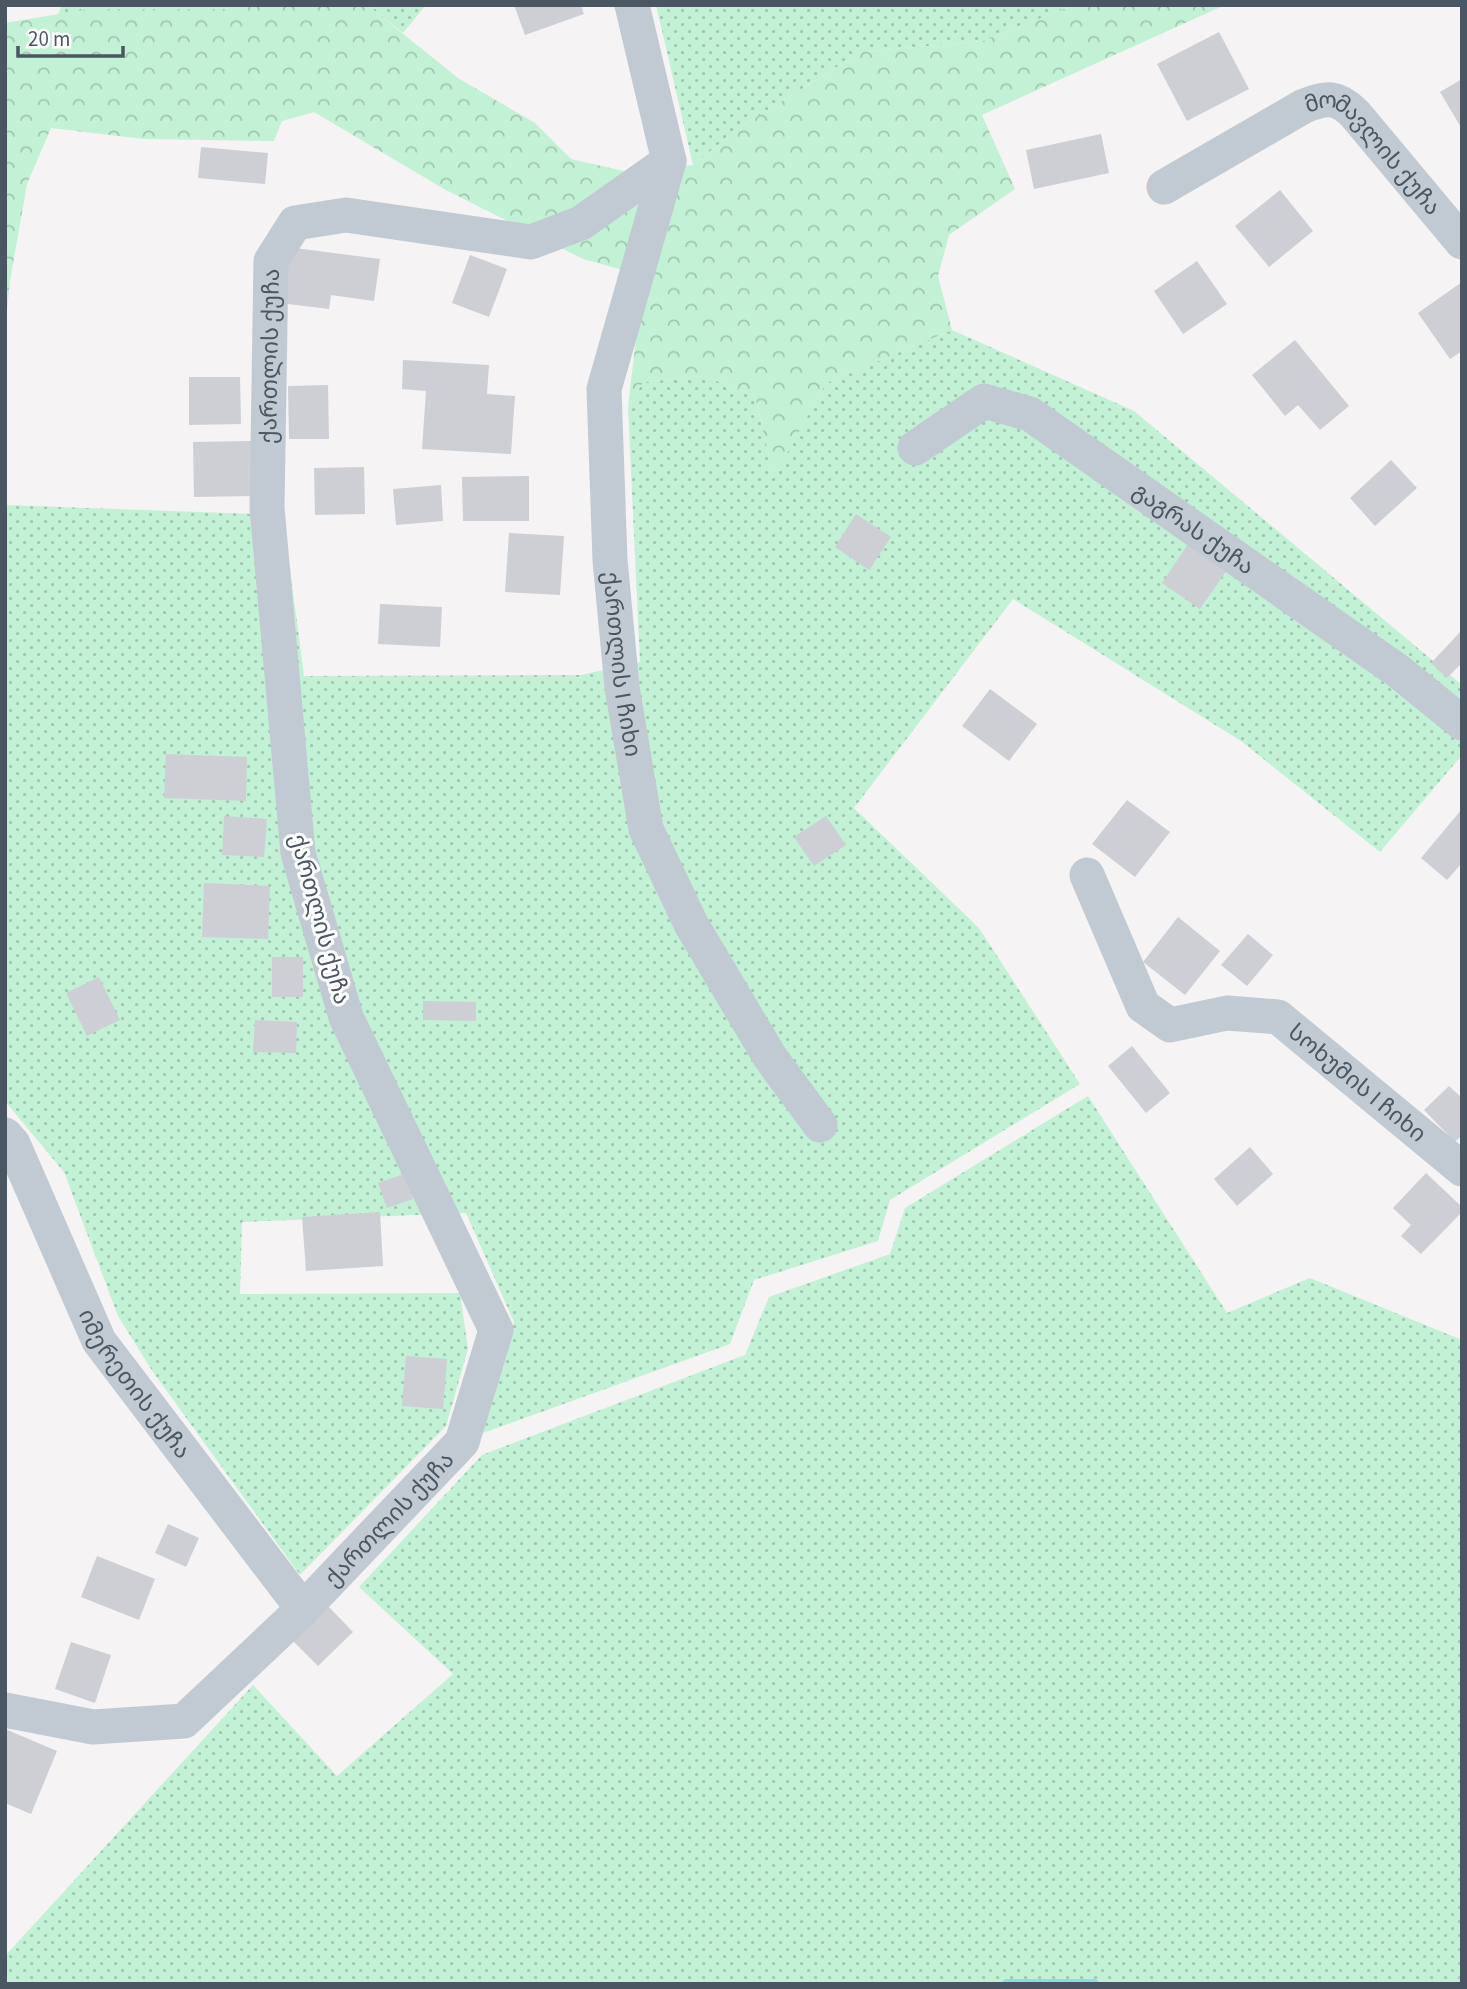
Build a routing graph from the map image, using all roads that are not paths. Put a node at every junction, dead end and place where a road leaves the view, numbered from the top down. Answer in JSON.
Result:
{"nodes":[{"id":1,"x":632,"y":5,"type":"edge"},
{"id":2,"x":668,"y":161,"type":"junction"},
{"id":3,"x":1164,"y":187,"type":"dead end"},
{"id":4,"x":1462,"y":243,"type":"edge"},
{"id":5,"x":915,"y":448,"type":"dead end"},
{"id":6,"x":1462,"y":723,"type":"edge"},
{"id":7,"x":1087,"y":875,"type":"dead end"},
{"id":8,"x":820,"y":1125,"type":"dead end"},
{"id":9,"x":5,"y":1135,"type":"edge"},
{"id":10,"x":1462,"y":1169,"type":"edge"},
{"id":11,"x":303,"y":1609,"type":"junction"},
{"id":12,"x":5,"y":1710,"type":"edge"}],
"edges":[{"from":1,"to":2,"type":"street"},
{"from":2,"to":8,"type":"street","name":"ქართლის I ჩიხი"},
{"from":2,"to":11,"type":"street","name":"ქართლის ქუჩა"},
{"from":3,"to":4,"type":"street","name":"მომავლის ქუჩა"},
{"from":5,"to":6,"type":"street","name":"გაგრას ქუჩა"},
{"from":7,"to":10,"type":"street","name":"სოხუმის I ჩიხი"},
{"from":9,"to":11,"type":"street","name":"იმერეთის ქუჩა"},
{"from":11,"to":12,"type":"street","name":"ქართლის ქუჩა"}]}
